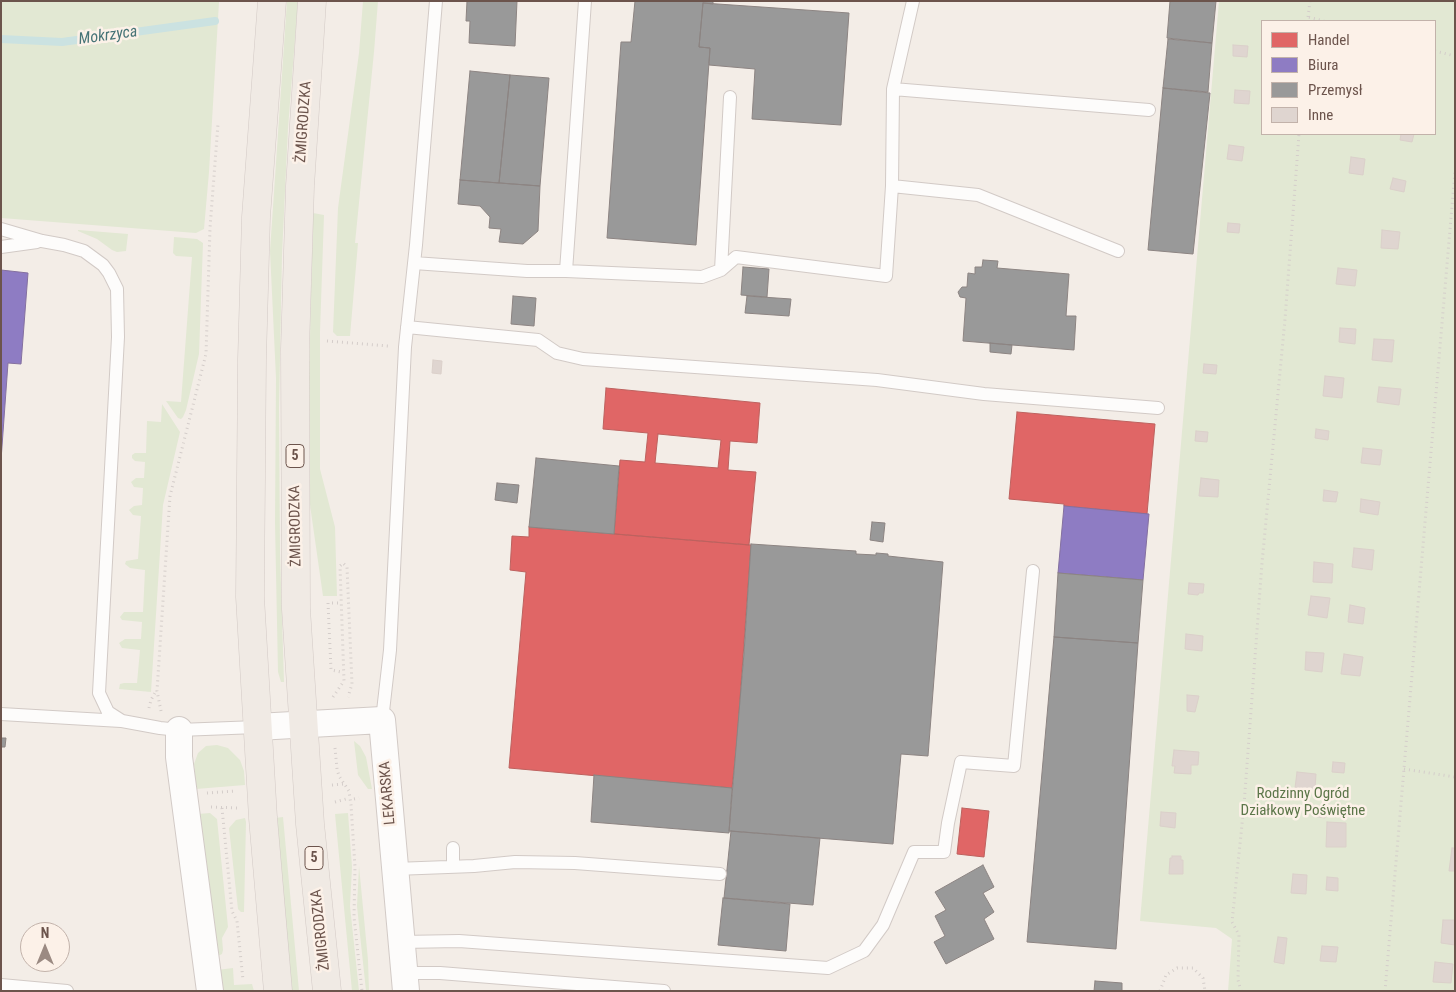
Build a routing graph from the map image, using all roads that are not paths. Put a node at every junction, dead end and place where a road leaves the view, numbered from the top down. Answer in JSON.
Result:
{"nodes":[{"id":1,"x":272,"y":1,"type":"edge"},
{"id":2,"x":312,"y":1,"type":"edge"},
{"id":3,"x":436,"y":1,"type":"edge"},
{"id":4,"x":585,"y":1,"type":"edge"},
{"id":5,"x":913,"y":1,"type":"edge"},
{"id":6,"x":893,"y":89,"type":"junction"},
{"id":7,"x":730,"y":97,"type":"dead end"},
{"id":8,"x":1149,"y":110,"type":"dead end"},
{"id":9,"x":892,"y":186,"type":"junction"},
{"id":10,"x":1,"y":229,"type":"edge"},
{"id":11,"x":42,"y":241,"type":"junction"},
{"id":12,"x":1,"y":247,"type":"edge"},
{"id":13,"x":1118,"y":251,"type":"dead end"},
{"id":14,"x":414,"y":263,"type":"junction"},
{"id":15,"x":721,"y":270,"type":"junction"},
{"id":16,"x":566,"y":271,"type":"junction"},
{"id":17,"x":407,"y":327,"type":"junction"},
{"id":18,"x":1158,"y":408,"type":"dead end"},
{"id":19,"x":1033,"y":571,"type":"dead end"},
{"id":20,"x":1,"y":714,"type":"edge"},
{"id":21,"x":382,"y":720,"type":"junction"},
{"id":22,"x":122,"y":721,"type":"junction"},
{"id":23,"x":170,"y":721,"type":"junction"},
{"id":24,"x":303,"y":726,"type":"junction"},
{"id":25,"x":257,"y":727,"type":"junction"},
{"id":26,"x":454,"y":848,"type":"dead end"},
{"id":27,"x":453,"y":867,"type":"junction"},
{"id":28,"x":395,"y":869,"type":"junction"},
{"id":29,"x":720,"y":874,"type":"dead end"},
{"id":30,"x":401,"y":942,"type":"junction"},
{"id":31,"x":405,"y":982,"type":"edge"},
{"id":32,"x":1,"y":985,"type":"edge"},
{"id":33,"x":67,"y":991,"type":"edge"},
{"id":34,"x":210,"y":991,"type":"edge"},
{"id":35,"x":278,"y":991,"type":"edge"},
{"id":36,"x":327,"y":991,"type":"edge"},
{"id":37,"x":664,"y":991,"type":"edge"}],
"edges":[{"from":1,"to":25,"type":"main road"},
{"from":2,"to":24,"type":"main road","name":"ŻMIGRODZKA","number":"5"},
{"from":3,"to":14,"type":"lane"},
{"from":4,"to":16,"type":"lane"},
{"from":5,"to":6,"type":"lane"},
{"from":6,"to":8,"type":"lane"},
{"from":6,"to":9,"type":"lane"},
{"from":7,"to":15,"type":"lane"},
{"from":9,"to":13,"type":"lane"},
{"from":9,"to":15,"type":"lane"},
{"from":10,"to":11,"type":"lane"},
{"from":11,"to":12,"type":"lane"},
{"from":11,"to":22,"type":"lane"},
{"from":14,"to":16,"type":"lane"},
{"from":14,"to":17,"type":"lane"},
{"from":15,"to":16,"type":"lane"},
{"from":17,"to":18,"type":"lane"},
{"from":17,"to":21,"type":"lane"},
{"from":19,"to":30,"type":"lane"},
{"from":20,"to":22,"type":"lane"},
{"from":21,"to":24,"type":"street"},
{"from":21,"to":28,"type":"street","name":"LEKARSKA"},
{"from":22,"to":23,"type":"lane"},
{"from":23,"to":25,"type":"lane"},
{"from":23,"to":34,"type":"street"},
{"from":24,"to":25,"type":"street"},
{"from":24,"to":36,"type":"main road","name":"ŻMIGRODZKA","number":"5"},
{"from":25,"to":35,"type":"main road"},
{"from":26,"to":27,"type":"lane"},
{"from":27,"to":28,"type":"lane"},
{"from":27,"to":29,"type":"lane"},
{"from":28,"to":30,"type":"street","name":"LEKARSKA"},
{"from":30,"to":31,"type":"street","name":"LEKARSKA"},
{"from":31,"to":37,"type":"lane"},
{"from":32,"to":33,"type":"lane"}]}
